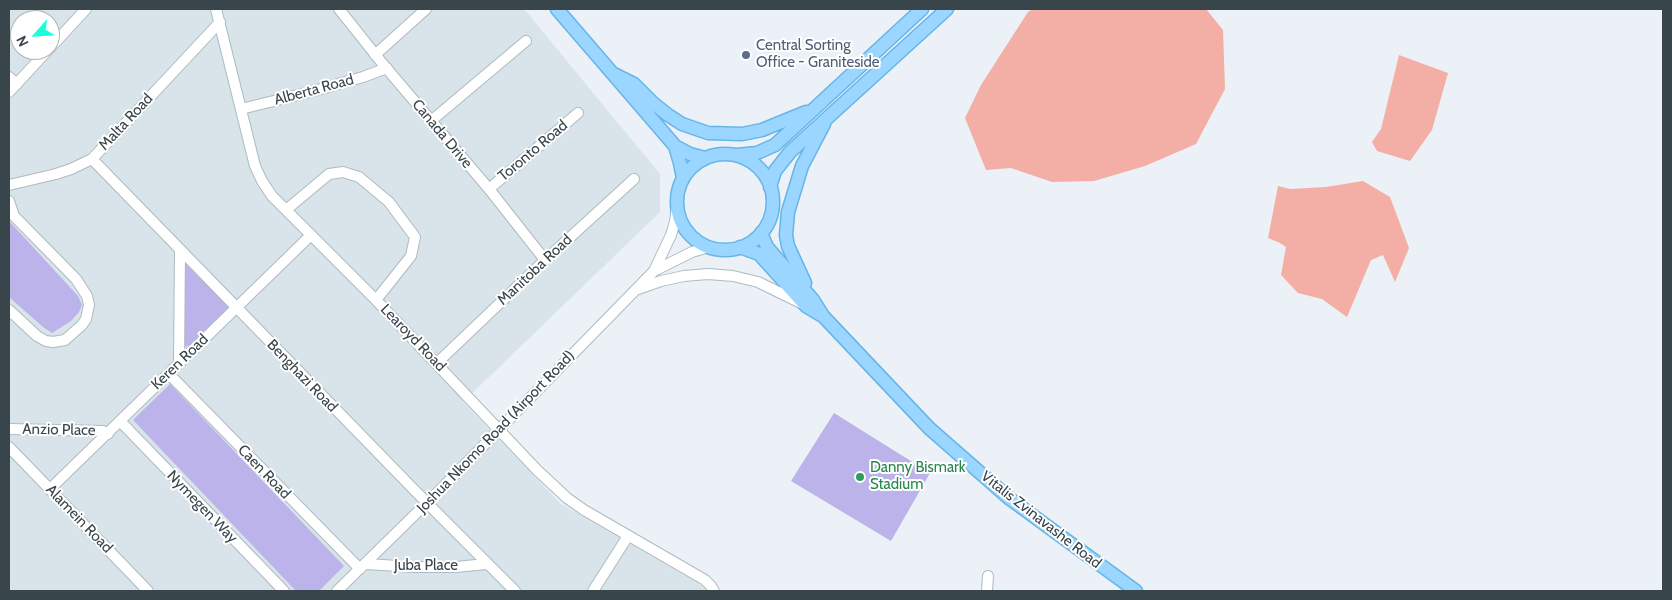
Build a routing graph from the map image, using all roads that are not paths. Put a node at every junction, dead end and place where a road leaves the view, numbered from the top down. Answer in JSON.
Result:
{"nodes":[{"id":1,"x":86,"y":9,"type":"edge"},
{"id":2,"x":216,"y":9,"type":"edge"},
{"id":3,"x":339,"y":9,"type":"edge"},
{"id":4,"x":426,"y":9,"type":"edge"},
{"id":5,"x":557,"y":9,"type":"edge"},
{"id":6,"x":922,"y":9,"type":"edge"},
{"id":7,"x":946,"y":9,"type":"edge"},
{"id":8,"x":220,"y":22,"type":"junction"},
{"id":9,"x":60,"y":37,"type":"edge"},
{"id":10,"x":526,"y":41,"type":"dead end"},
{"id":11,"x":375,"y":55,"type":"junction"},
{"id":12,"x":36,"y":60,"type":"edge"},
{"id":13,"x":386,"y":68,"type":"junction"},
{"id":14,"x":612,"y":72,"type":"junction"},
{"id":15,"x":13,"y":80,"type":"edge"},
{"id":16,"x":9,"y":92,"type":"edge"},
{"id":17,"x":815,"y":108,"type":"junction"},
{"id":18,"x":241,"y":109,"type":"junction"},
{"id":19,"x":578,"y":113,"type":"dead end"},
{"id":20,"x":830,"y":114,"type":"junction"},
{"id":21,"x":431,"y":121,"type":"junction"},
{"id":22,"x":675,"y":146,"type":"junction"},
{"id":23,"x":736,"y":155,"type":"junction"},
{"id":24,"x":704,"y":158,"type":"junction"},
{"id":25,"x":92,"y":159,"type":"junction"},
{"id":26,"x":683,"y":178,"type":"junction"},
{"id":27,"x":634,"y":179,"type":"dead end"},
{"id":28,"x":9,"y":185,"type":"edge"},
{"id":29,"x":770,"y":187,"type":"junction"},
{"id":30,"x":489,"y":189,"type":"junction"},
{"id":31,"x":9,"y":201,"type":"edge"},
{"id":32,"x":677,"y":207,"type":"junction"},
{"id":33,"x":286,"y":210,"type":"junction"},
{"id":34,"x":761,"y":234,"type":"junction"},
{"id":35,"x":311,"y":235,"type":"junction"},
{"id":36,"x":708,"y":247,"type":"junction"},
{"id":37,"x":740,"y":247,"type":"junction"},
{"id":38,"x":180,"y":250,"type":"junction"},
{"id":39,"x":545,"y":260,"type":"junction"},
{"id":40,"x":654,"y":271,"type":"junction"},
{"id":41,"x":635,"y":290,"type":"junction"},
{"id":42,"x":376,"y":300,"type":"junction"},
{"id":43,"x":810,"y":303,"type":"junction"},
{"id":44,"x":236,"y":308,"type":"junction"},
{"id":45,"x":9,"y":310,"type":"edge"},
{"id":46,"x":179,"y":362,"type":"junction"},
{"id":47,"x":437,"y":363,"type":"junction"},
{"id":48,"x":168,"y":374,"type":"junction"},
{"id":49,"x":120,"y":421,"type":"junction"},
{"id":50,"x":9,"y":429,"type":"edge"},
{"id":51,"x":500,"y":429,"type":"junction"},
{"id":52,"x":108,"y":434,"type":"junction"},
{"id":53,"x":9,"y":447,"type":"edge"},
{"id":54,"x":50,"y":489,"type":"junction"},
{"id":55,"x":427,"y":503,"type":"junction"},
{"id":56,"x":628,"y":536,"type":"junction"},
{"id":57,"x":486,"y":564,"type":"junction"},
{"id":58,"x":363,"y":567,"type":"junction"},
{"id":59,"x":988,"y":576,"type":"dead end"},
{"id":60,"x":148,"y":591,"type":"edge"},
{"id":61,"x":284,"y":591,"type":"edge"},
{"id":62,"x":337,"y":591,"type":"edge"},
{"id":63,"x":515,"y":591,"type":"edge"},
{"id":64,"x":593,"y":591,"type":"edge"},
{"id":65,"x":714,"y":591,"type":"edge"},
{"id":66,"x":987,"y":591,"type":"edge"},
{"id":67,"x":1136,"y":591,"type":"edge"}],
"edges":[{"from":1,"to":9,"type":"street"},
{"from":2,"to":8,"type":"street","name":"Learoyd Road"},
{"from":3,"to":11,"type":"street","name":"Canada Drive"},
{"from":4,"to":11,"type":"street"},
{"from":5,"to":14,"type":"main road"},
{"from":6,"to":17,"type":"main road"},
{"from":7,"to":20,"type":"main road"},
{"from":8,"to":18,"type":"street","name":"Learoyd Road"},
{"from":8,"to":25,"type":"street","name":"Malta Road"},
{"from":10,"to":21,"type":"street"},
{"from":11,"to":13,"type":"street","name":"Canada Drive"},
{"from":12,"to":15,"type":"street"},
{"from":13,"to":18,"type":"street","name":"Alberta Road"},
{"from":13,"to":21,"type":"street","name":"Canada Drive"},
{"from":14,"to":17,"type":"main road"},
{"from":14,"to":22,"type":"main road"},
{"from":15,"to":16,"type":"street"},
{"from":17,"to":23,"type":"main road"},
{"from":18,"to":33,"type":"street","name":"Learoyd Road"},
{"from":19,"to":30,"type":"street","name":"Toronto Road"},
{"from":20,"to":29,"type":"main road"},
{"from":20,"to":43,"type":"main road"},
{"from":21,"to":30,"type":"street","name":"Canada Drive"},
{"from":22,"to":24,"type":"main road"},
{"from":22,"to":26,"type":"main road"},
{"from":23,"to":24,"type":"main road"},
{"from":23,"to":29,"type":"main road"},
{"from":24,"to":26,"type":"main road"},
{"from":25,"to":28,"type":"street","name":"Malta Road"},
{"from":25,"to":38,"type":"street","name":"Benghazi Road"},
{"from":26,"to":32,"type":"main road"},
{"from":27,"to":39,"type":"street","name":"Manitoba Road"},
{"from":29,"to":34,"type":"main road"},
{"from":30,"to":39,"type":"street","name":"Canada Drive"},
{"from":31,"to":45,"type":"street"},
{"from":32,"to":36,"type":"main road"},
{"from":32,"to":40,"type":"street"},
{"from":33,"to":35,"type":"street","name":"Learoyd Road"},
{"from":33,"to":42,"type":"street"},
{"from":34,"to":37,"type":"main road"},
{"from":34,"to":43,"type":"main road","name":"Vitalis Zvinavashe Road"},
{"from":35,"to":42,"type":"street","name":"Learoyd Road"},
{"from":35,"to":44,"type":"street","name":"Keren Road"},
{"from":36,"to":37,"type":"main road"},
{"from":36,"to":40,"type":"street"},
{"from":37,"to":43,"type":"main road","name":"Vitalis Zvinavashe Road"},
{"from":38,"to":44,"type":"street","name":"Benghazi Road"},
{"from":38,"to":46,"type":"street"},
{"from":39,"to":47,"type":"street","name":"Manitoba Road"},
{"from":40,"to":41,"type":"street","name":"Joshua Nkomo Road (Airport Road)"},
{"from":41,"to":43,"type":"street"},
{"from":41,"to":51,"type":"street","name":"Joshua Nkomo Road (Airport Road)"},
{"from":42,"to":47,"type":"street","name":"Learoyd Road"},
{"from":43,"to":67,"type":"main road","name":"Vitalis Zvinavashe Road"},
{"from":44,"to":46,"type":"street","name":"Keren Road"},
{"from":44,"to":55,"type":"street","name":"Benghazi Road"},
{"from":46,"to":48,"type":"street","name":"Keren Road"},
{"from":47,"to":51,"type":"street","name":"Learoyd Road"},
{"from":48,"to":49,"type":"street","name":"Keren Road"},
{"from":48,"to":58,"type":"street","name":"Caen Road"},
{"from":49,"to":52,"type":"street","name":"Keren Road"},
{"from":49,"to":61,"type":"street","name":"Nymegen Way"},
{"from":50,"to":52,"type":"street","name":"Anzio Place"},
{"from":51,"to":55,"type":"street","name":"Joshua Nkomo Road (Airport Road)"},
{"from":51,"to":56,"type":"street","name":"Learoyd Road"},
{"from":52,"to":54,"type":"street","name":"Keren Road"},
{"from":53,"to":54,"type":"street","name":"Alamein Road"},
{"from":54,"to":60,"type":"street","name":"Alamein Road"},
{"from":55,"to":57,"type":"street","name":"Benghazi Road"},
{"from":55,"to":58,"type":"street","name":"Joshua Nkomo Road (Airport Road)"},
{"from":56,"to":64,"type":"street"},
{"from":56,"to":65,"type":"street","name":"Learoyd Road"},
{"from":57,"to":58,"type":"street","name":"Juba Place"},
{"from":57,"to":63,"type":"street","name":"Benghazi Road"},
{"from":58,"to":62,"type":"street","name":"Joshua Nkomo Road (Airport Road)"},
{"from":59,"to":66,"type":"street"}]}
